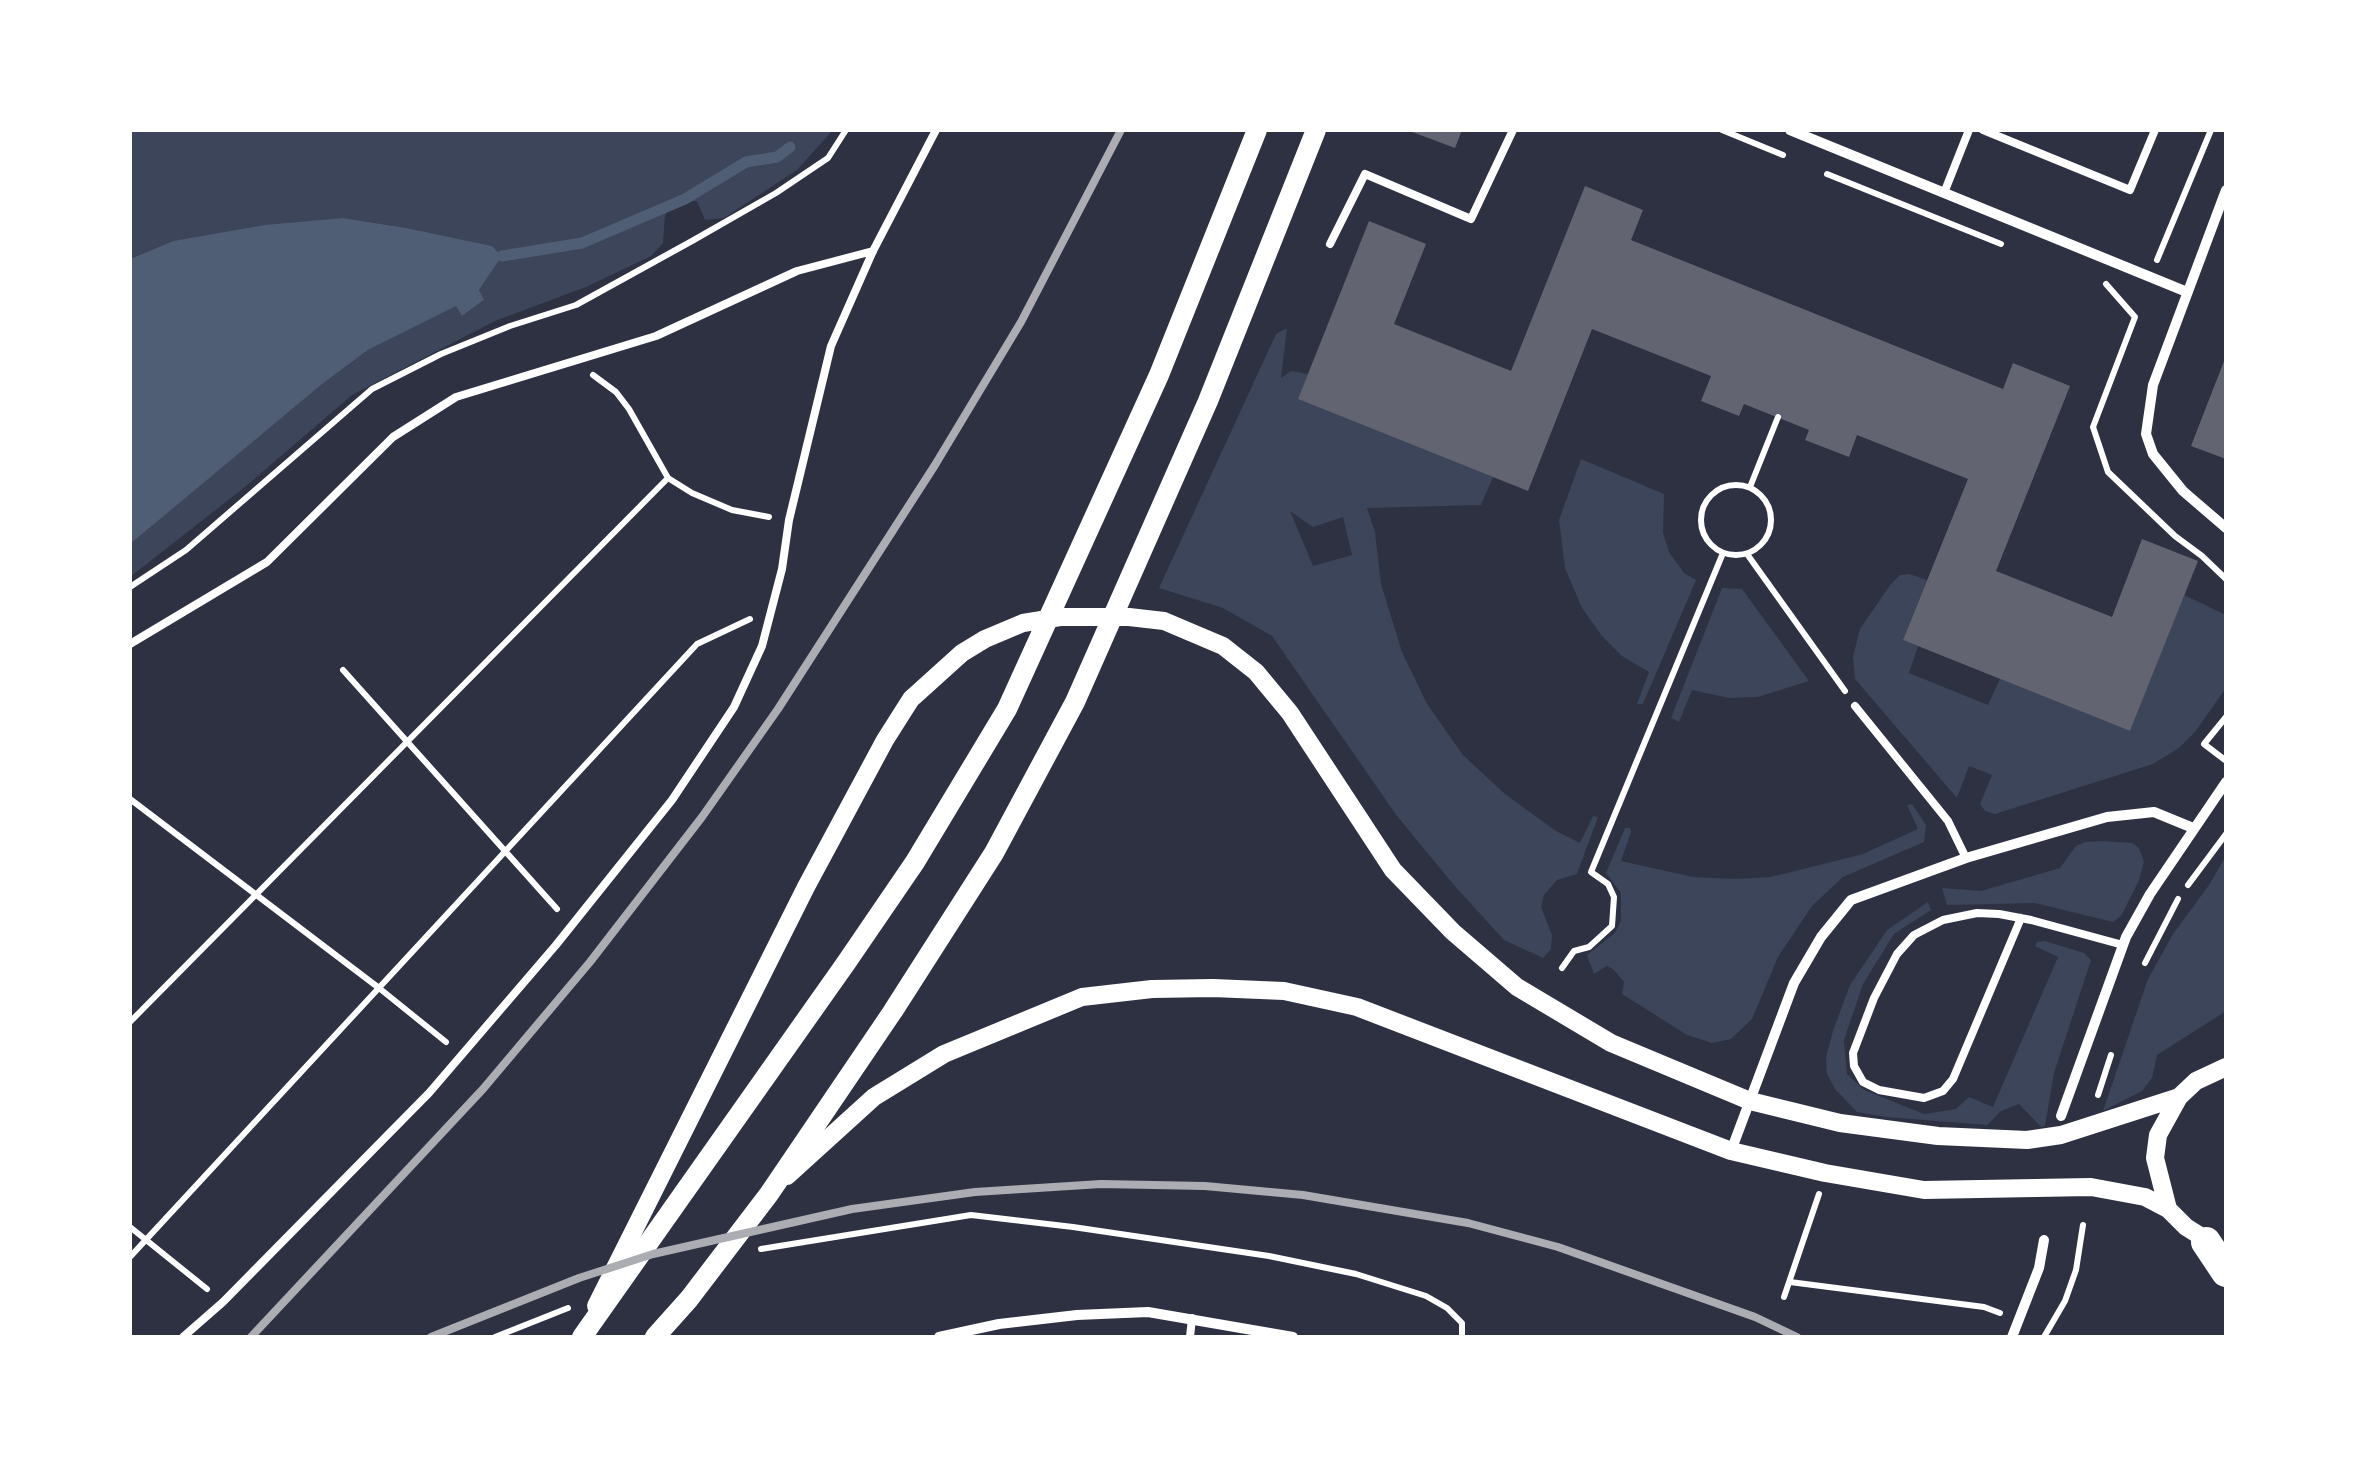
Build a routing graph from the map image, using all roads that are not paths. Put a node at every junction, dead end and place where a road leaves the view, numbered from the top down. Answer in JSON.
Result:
{"nodes":[{"id":1,"x":936,"y":130,"type":"edge"},
{"id":2,"x":1257,"y":130,"type":"edge"},
{"id":3,"x":1316,"y":130,"type":"edge"},
{"id":4,"x":1513,"y":130,"type":"edge"},
{"id":5,"x":1790,"y":130,"type":"edge"},
{"id":6,"x":1969,"y":130,"type":"edge"},
{"id":7,"x":1982,"y":130,"type":"edge"},
{"id":8,"x":2155,"y":130,"type":"edge"},
{"id":9,"x":2226,"y":190,"type":"edge"},
{"id":10,"x":1944,"y":192,"type":"junction"},
{"id":11,"x":1330,"y":244,"type":"dead end"},
{"id":12,"x":873,"y":252,"type":"junction"},
{"id":13,"x":2186,"y":292,"type":"junction"},
{"id":14,"x":2226,"y":528,"type":"edge"},
{"id":15,"x":130,"y":644,"type":"edge"},
{"id":16,"x":1855,"y":706,"type":"road end"},
{"id":17,"x":2226,"y":782,"type":"edge"},
{"id":18,"x":2194,"y":828,"type":"junction"},
{"id":19,"x":1966,"y":858,"type":"junction"},
{"id":20,"x":2021,"y":918,"type":"junction"},
{"id":21,"x":2123,"y":945,"type":"junction"},
{"id":22,"x":2226,"y":1067,"type":"edge"},
{"id":23,"x":2179,"y":1097,"type":"junction"},
{"id":24,"x":1750,"y":1101,"type":"junction"},
{"id":25,"x":2061,"y":1116,"type":"dead end"},
{"id":26,"x":1732,"y":1151,"type":"junction"},
{"id":27,"x":768,"y":1194,"type":"junction"},
{"id":28,"x":2168,"y":1209,"type":"junction"},
{"id":29,"x":2044,"y":1240,"type":"dead end"},
{"id":30,"x":2216,"y":1245,"type":"edge"},
{"id":31,"x":2226,"y":1272,"type":"edge"},
{"id":32,"x":1192,"y":1318,"type":"junction"},
{"id":33,"x":184,"y":1337,"type":"edge"},
{"id":34,"x":581,"y":1337,"type":"edge"},
{"id":35,"x":655,"y":1337,"type":"edge"},
{"id":36,"x":939,"y":1337,"type":"edge"},
{"id":37,"x":1190,"y":1337,"type":"edge"},
{"id":38,"x":1293,"y":1337,"type":"edge"},
{"id":39,"x":2012,"y":1337,"type":"edge"}],
"edges":[{"from":1,"to":12,"type":"lane"},
{"from":2,"to":34,"type":"main road"},
{"from":3,"to":27,"type":"main road"},
{"from":4,"to":11,"type":"lane"},
{"from":5,"to":10,"type":"street"},
{"from":6,"to":10,"type":"lane"},
{"from":7,"to":8,"type":"lane"},
{"from":9,"to":13,"type":"street"},
{"from":10,"to":13,"type":"street"},
{"from":12,"to":15,"type":"lane"},
{"from":12,"to":33,"type":"lane"},
{"from":13,"to":14,"type":"street"},
{"from":16,"to":19,"type":"lane"},
{"from":17,"to":18,"type":"street"},
{"from":18,"to":19,"type":"street"},
{"from":18,"to":21,"type":"street"},
{"from":19,"to":24,"type":"street"},
{"from":20,"to":20,"type":"lane"},
{"from":20,"to":21,"type":"lane"},
{"from":21,"to":25,"type":"street"},
{"from":22,"to":23,"type":"street"},
{"from":23,"to":24,"type":"street"},
{"from":23,"to":28,"type":"street"},
{"from":24,"to":26,"type":"street"},
{"from":24,"to":34,"type":"street"},
{"from":26,"to":27,"type":"street"},
{"from":26,"to":28,"type":"street"},
{"from":27,"to":35,"type":"main road"},
{"from":28,"to":30,"type":"street"},
{"from":29,"to":39,"type":"street"},
{"from":30,"to":31,"type":"highway"},
{"from":32,"to":36,"type":"street"},
{"from":32,"to":37,"type":"lane"},
{"from":32,"to":38,"type":"street"}]}
